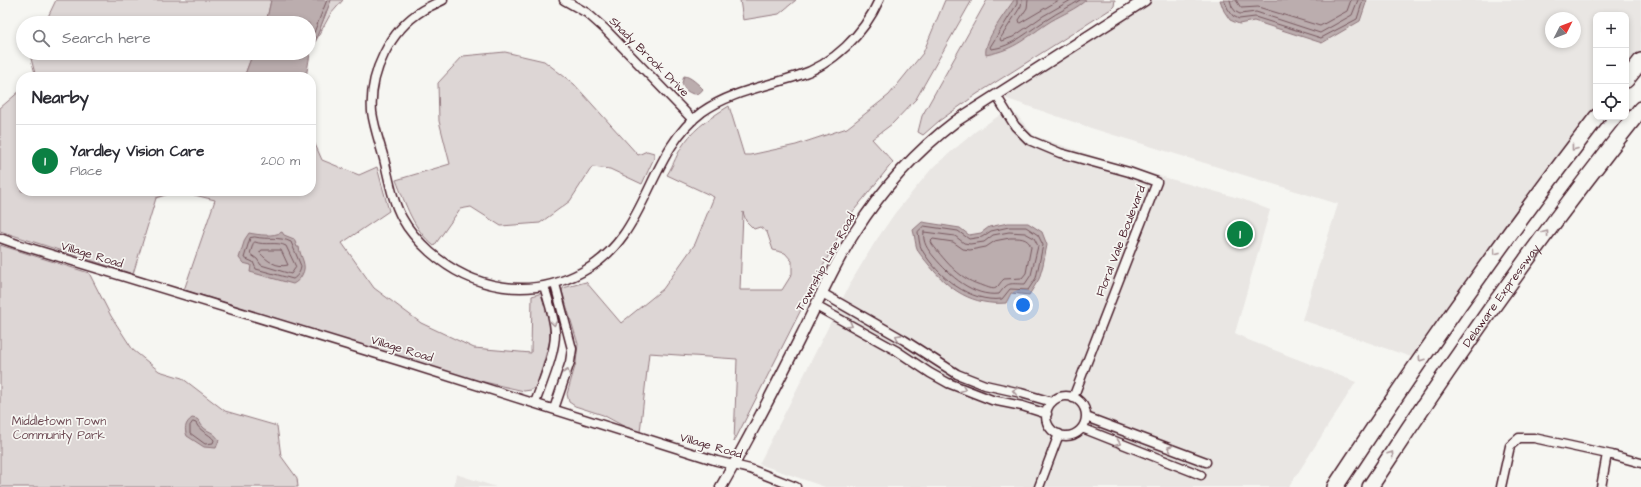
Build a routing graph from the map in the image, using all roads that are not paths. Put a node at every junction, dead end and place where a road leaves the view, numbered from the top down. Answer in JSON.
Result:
{"nodes":[{"id":1,"x":443,"y":0,"type":"edge"},
{"id":2,"x":564,"y":0,"type":"edge"},
{"id":3,"x":879,"y":0,"type":"edge"},
{"id":4,"x":1145,"y":0,"type":"edge"},
{"id":5,"x":1641,"y":61,"type":"edge"},
{"id":6,"x":1629,"y":76,"type":"edge"},
{"id":7,"x":996,"y":94,"type":"junction"},
{"id":8,"x":1641,"y":109,"type":"edge"},
{"id":9,"x":694,"y":120,"type":"junction"},
{"id":10,"x":1595,"y":120,"type":"edge"},
{"id":11,"x":0,"y":238,"type":"edge"},
{"id":12,"x":556,"y":284,"type":"junction"},
{"id":13,"x":544,"y":286,"type":"junction"},
{"id":14,"x":822,"y":294,"type":"junction"},
{"id":15,"x":816,"y":306,"type":"junction"},
{"id":16,"x":1074,"y":398,"type":"junction"},
{"id":17,"x":1052,"y":402,"type":"junction"},
{"id":18,"x":535,"y":403,"type":"junction"},
{"id":19,"x":554,"y":409,"type":"junction"},
{"id":20,"x":1047,"y":414,"type":"junction"},
{"id":21,"x":1086,"y":417,"type":"junction"},
{"id":22,"x":1082,"y":428,"type":"junction"},
{"id":23,"x":1059,"y":434,"type":"junction"},
{"id":24,"x":1607,"y":454,"type":"junction"},
{"id":25,"x":1206,"y":462,"type":"dead end"},
{"id":26,"x":1641,"y":463,"type":"edge"},
{"id":27,"x":734,"y":465,"type":"junction"},
{"id":28,"x":1201,"y":475,"type":"dead end"},
{"id":29,"x":721,"y":487,"type":"edge"},
{"id":30,"x":796,"y":487,"type":"edge"},
{"id":31,"x":1039,"y":487,"type":"edge"},
{"id":32,"x":1335,"y":487,"type":"edge"},
{"id":33,"x":1370,"y":487,"type":"edge"},
{"id":34,"x":1501,"y":487,"type":"edge"},
{"id":35,"x":1601,"y":487,"type":"edge"}],
"edges":[{"from":1,"to":13,"type":"street"},
{"from":2,"to":9,"type":"street","name":"Shady Brook Drive"},
{"from":3,"to":9,"type":"street"},
{"from":4,"to":7,"type":"street","name":"Township Line Road"},
{"from":5,"to":6,"type":"highway"},
{"from":7,"to":14,"type":"street","name":"Township Line Road"},
{"from":7,"to":16,"type":"street","name":"Floral Vale Boulevard"},
{"from":33,"to":8,"type":"highway","name":"Delaware Expressway","one_way":true},
{"from":9,"to":12,"type":"street"},
{"from":10,"to":32,"type":"highway","one_way":true},
{"from":11,"to":18,"type":"street","name":"Village Road"},
{"from":12,"to":13,"type":"street"},
{"from":19,"to":12,"type":"street","one_way":true},
{"from":13,"to":18,"type":"street","one_way":true},
{"from":14,"to":15,"type":"street","name":"Township Line Road"},
{"from":17,"to":14,"type":"street","one_way":true},
{"from":15,"to":20,"type":"street","one_way":true},
{"from":15,"to":27,"type":"street","name":"Township Line Road"},
{"from":16,"to":17,"type":"street"},
{"from":16,"to":21,"type":"street"},
{"from":17,"to":20,"type":"street"},
{"from":18,"to":19,"type":"street","name":"Village Road"},
{"from":19,"to":27,"type":"street","name":"Village Road"},
{"from":20,"to":23,"type":"street"},
{"from":21,"to":22,"type":"street"},
{"from":25,"to":21,"type":"street","one_way":true},
{"from":22,"to":23,"type":"street"},
{"from":22,"to":28,"type":"street","one_way":true},
{"from":23,"to":31,"type":"street"},
{"from":24,"to":26,"type":"street"},
{"from":24,"to":34,"type":"street"},
{"from":24,"to":35,"type":"street"},
{"from":27,"to":29,"type":"street","name":"Township Line Road"},
{"from":27,"to":30,"type":"street","name":"Village Road"}]}
